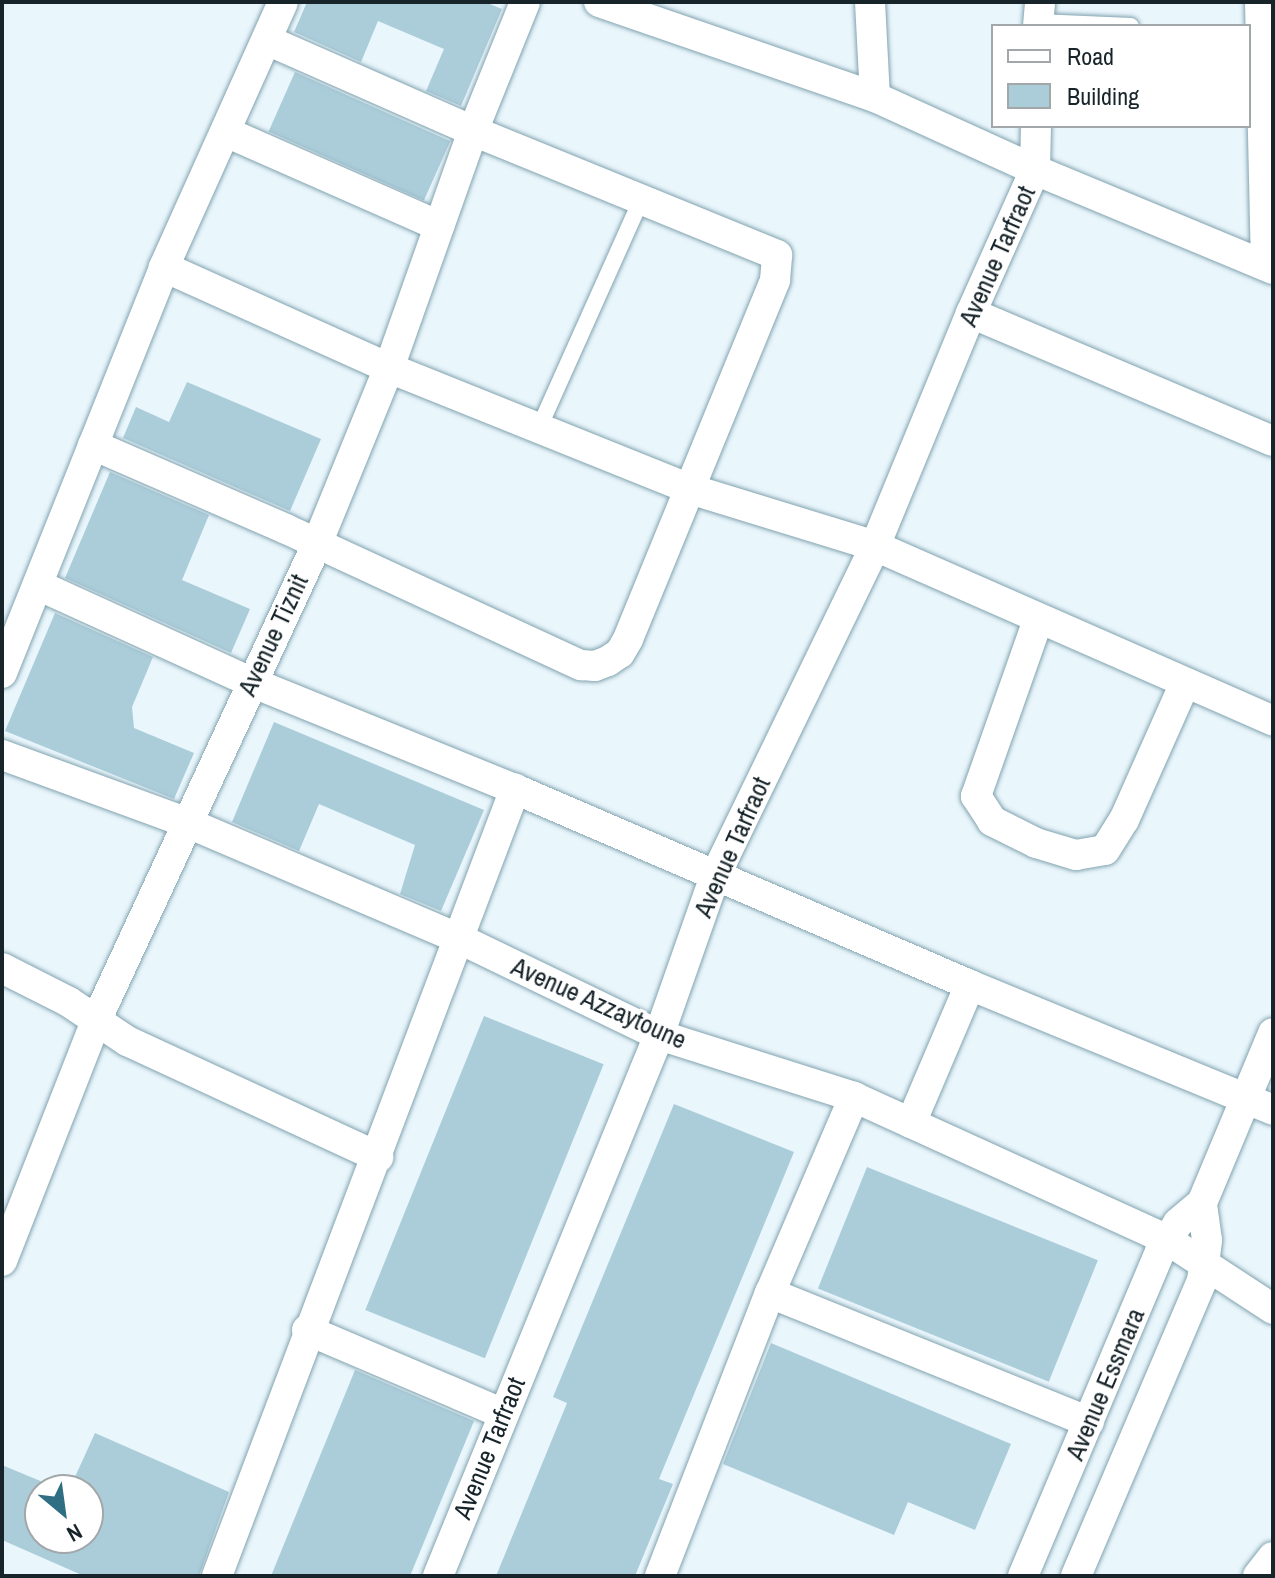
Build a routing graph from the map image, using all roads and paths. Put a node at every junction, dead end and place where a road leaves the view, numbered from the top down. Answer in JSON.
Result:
{"nodes":[{"id":1,"x":283,"y":2,"type":"edge"},
{"id":2,"x":525,"y":2,"type":"edge"},
{"id":3,"x":599,"y":2,"type":"edge"},
{"id":4,"x":870,"y":2,"type":"edge"},
{"id":5,"x":1038,"y":17,"type":"edge"},
{"id":6,"x":1256,"y":21,"type":"edge"},
{"id":7,"x":1110,"y":24,"type":"edge"},
{"id":8,"x":267,"y":40,"type":"junction"},
{"id":9,"x":875,"y":97,"type":"junction"},
{"id":10,"x":1036,"y":128,"type":"edge"},
{"id":11,"x":473,"y":131,"type":"junction"},
{"id":12,"x":226,"y":132,"type":"junction"},
{"id":13,"x":1035,"y":170,"type":"junction"},
{"id":14,"x":642,"y":198,"type":"junction"},
{"id":15,"x":439,"y":226,"type":"junction"},
{"id":16,"x":164,"y":267,"type":"junction"},
{"id":17,"x":1270,"y":267,"type":"edge"},
{"id":18,"x":971,"y":313,"type":"junction"},
{"id":19,"x":389,"y":368,"type":"junction"},
{"id":20,"x":539,"y":428,"type":"junction"},
{"id":21,"x":1273,"y":441,"type":"edge"},
{"id":22,"x":93,"y":445,"type":"junction"},
{"id":23,"x":690,"y":489,"type":"junction"},
{"id":24,"x":317,"y":544,"type":"junction"},
{"id":25,"x":875,"y":546,"type":"junction"},
{"id":26,"x":40,"y":586,"type":"junction"},
{"id":27,"x":1038,"y":620,"type":"junction"},
{"id":28,"x":8,"y":640,"type":"edge"},
{"id":29,"x":2,"y":673,"type":"edge"},
{"id":30,"x":251,"y":682,"type":"junction"},
{"id":31,"x":1185,"y":683,"type":"junction"},
{"id":32,"x":1273,"y":721,"type":"edge"},
{"id":33,"x":2,"y":755,"type":"edge"},
{"id":34,"x":515,"y":789,"type":"junction"},
{"id":35,"x":188,"y":823,"type":"junction"},
{"id":36,"x":715,"y":876,"type":"junction"},
{"id":37,"x":460,"y":939,"type":"junction"},
{"id":38,"x":2,"y":968,"type":"edge"},
{"id":39,"x":970,"y":985,"type":"junction"},
{"id":40,"x":96,"y":1021,"type":"junction"},
{"id":41,"x":1273,"y":1033,"type":"edge"},
{"id":42,"x":659,"y":1035,"type":"junction"},
{"id":43,"x":854,"y":1097,"type":"junction"},
{"id":44,"x":1244,"y":1097,"type":"junction"},
{"id":45,"x":1273,"y":1110,"type":"edge"},
{"id":46,"x":911,"y":1123,"type":"junction"},
{"id":47,"x":378,"y":1157,"type":"junction"},
{"id":48,"x":1202,"y":1203,"type":"junction"},
{"id":49,"x":1166,"y":1239,"type":"junction"},
{"id":50,"x":2,"y":1261,"type":"edge"},
{"id":51,"x":1206,"y":1263,"type":"junction"},
{"id":52,"x":770,"y":1293,"type":"junction"},
{"id":53,"x":1273,"y":1309,"type":"edge"},
{"id":54,"x":307,"y":1330,"type":"junction"},
{"id":55,"x":502,"y":1413,"type":"junction"},
{"id":56,"x":1089,"y":1422,"type":"junction"},
{"id":57,"x":1273,"y":1557,"type":"edge"},
{"id":58,"x":217,"y":1576,"type":"edge"},
{"id":59,"x":438,"y":1576,"type":"edge"},
{"id":60,"x":660,"y":1576,"type":"edge"},
{"id":61,"x":1023,"y":1576,"type":"edge"},
{"id":62,"x":1076,"y":1576,"type":"edge"},
{"id":63,"x":1258,"y":1576,"type":"edge"}],
"edges":[{"from":1,"to":8,"type":"street"},
{"from":2,"to":11,"type":"street","name":"Avenue Tiznit"},
{"from":3,"to":9,"type":"street"},
{"from":4,"to":9,"type":"street"},
{"from":5,"to":7,"type":"lane"},
{"from":6,"to":17,"type":"street"},
{"from":8,"to":11,"type":"street"},
{"from":8,"to":12,"type":"street"},
{"from":9,"to":13,"type":"street"},
{"from":10,"to":13,"type":"street","name":"Avenue Tarfraot"},
{"from":11,"to":14,"type":"street"},
{"from":11,"to":15,"type":"street","name":"Avenue Tiznit"},
{"from":12,"to":15,"type":"street"},
{"from":12,"to":16,"type":"street"},
{"from":13,"to":17,"type":"street"},
{"from":13,"to":18,"type":"street","name":"Avenue Tarfraot"},
{"from":14,"to":20,"type":"lane"},
{"from":14,"to":23,"type":"street"},
{"from":15,"to":19,"type":"street","name":"Avenue Tiznit"},
{"from":16,"to":19,"type":"street"},
{"from":16,"to":22,"type":"street"},
{"from":18,"to":21,"type":"street"},
{"from":18,"to":25,"type":"street","name":"Avenue Tarfraot"},
{"from":19,"to":20,"type":"street"},
{"from":19,"to":24,"type":"street","name":"Avenue Tiznit"},
{"from":20,"to":23,"type":"street"},
{"from":22,"to":24,"type":"street"},
{"from":22,"to":26,"type":"street"},
{"from":23,"to":24,"type":"street"},
{"from":23,"to":25,"type":"street"},
{"from":24,"to":30,"type":"street","name":"Avenue Tiznit"},
{"from":25,"to":27,"type":"street"},
{"from":25,"to":36,"type":"street","name":"Avenue Tarfraot"},
{"from":26,"to":28,"type":"street"},
{"from":26,"to":30,"type":"street"},
{"from":27,"to":31,"type":"street"},
{"from":27,"to":31,"type":"street"},
{"from":28,"to":29,"type":"street"},
{"from":30,"to":34,"type":"street"},
{"from":30,"to":35,"type":"street","name":"Avenue Tiznit"},
{"from":31,"to":32,"type":"street"},
{"from":33,"to":35,"type":"street","name":"Avenue Azzaytoune"},
{"from":34,"to":36,"type":"street"},
{"from":34,"to":37,"type":"street"},
{"from":35,"to":37,"type":"street","name":"Avenue Azzaytoune"},
{"from":35,"to":40,"type":"street","name":"Avenue Tiznit"},
{"from":36,"to":39,"type":"street"},
{"from":36,"to":42,"type":"street","name":"Avenue Tarfraot"},
{"from":37,"to":42,"type":"street","name":"Avenue Azzaytoune"},
{"from":37,"to":47,"type":"street"},
{"from":38,"to":40,"type":"street"},
{"from":39,"to":44,"type":"street"},
{"from":39,"to":46,"type":"street"},
{"from":40,"to":47,"type":"street"},
{"from":40,"to":50,"type":"street","name":"Avenue Tiznit"},
{"from":41,"to":44,"type":"street","name":"Avenue Essmara"},
{"from":42,"to":43,"type":"street","name":"Avenue Azzaytoune"},
{"from":42,"to":55,"type":"street","name":"Avenue Tarfraot"},
{"from":43,"to":46,"type":"street","name":"Avenue Azzaytoune"},
{"from":43,"to":52,"type":"street"},
{"from":44,"to":45,"type":"street"},
{"from":44,"to":48,"type":"street","name":"Avenue Essmara"},
{"from":46,"to":49,"type":"street","name":"Avenue Azzaytoune"},
{"from":47,"to":54,"type":"street"},
{"from":48,"to":49,"type":"street","name":"Avenue Essmara"},
{"from":48,"to":51,"type":"street","name":"Avenue Essmara"},
{"from":49,"to":51,"type":"street","name":"Avenue Azzaytoune"},
{"from":49,"to":56,"type":"street","name":"Avenue Essmara"},
{"from":51,"to":53,"type":"street","name":"Avenue Azzaytoune"},
{"from":51,"to":62,"type":"street","name":"Avenue Essmara"},
{"from":52,"to":56,"type":"street"},
{"from":52,"to":60,"type":"street"},
{"from":54,"to":55,"type":"street"},
{"from":54,"to":58,"type":"street"},
{"from":55,"to":59,"type":"street","name":"Avenue Tarfraot"},
{"from":56,"to":61,"type":"street","name":"Avenue Essmara"},
{"from":57,"to":63,"type":"street"}]}
